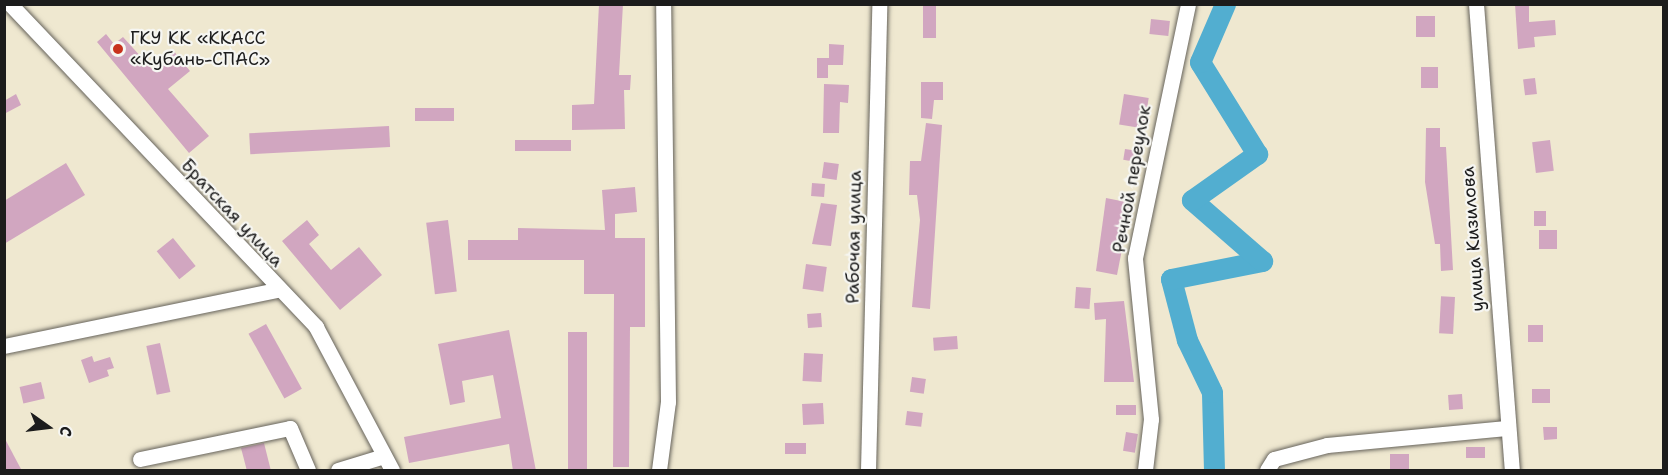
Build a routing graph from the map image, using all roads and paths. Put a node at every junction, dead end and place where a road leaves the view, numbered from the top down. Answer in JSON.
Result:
{"nodes":[{"id":1,"x":10,"y":4,"type":"edge"},
{"id":2,"x":663,"y":4,"type":"edge"},
{"id":3,"x":879,"y":4,"type":"edge"},
{"id":4,"x":1188,"y":4,"type":"edge"},
{"id":5,"x":1476,"y":4,"type":"edge"},
{"id":6,"x":278,"y":290,"type":"junction"},
{"id":7,"x":4,"y":346,"type":"edge"},
{"id":8,"x":1506,"y":428,"type":"junction"},
{"id":9,"x":384,"y":456,"type":"junction"},
{"id":10,"x":140,"y":459,"type":"dead end"},
{"id":11,"x":308,"y":471,"type":"edge"},
{"id":12,"x":338,"y":471,"type":"edge"},
{"id":13,"x":392,"y":471,"type":"edge"},
{"id":14,"x":659,"y":471,"type":"edge"},
{"id":15,"x":868,"y":471,"type":"edge"},
{"id":16,"x":1145,"y":471,"type":"edge"},
{"id":17,"x":1267,"y":471,"type":"edge"},
{"id":18,"x":1512,"y":471,"type":"edge"}],
"edges":[{"from":1,"to":6,"type":"street","name":"Братская улица"},
{"from":2,"to":14,"type":"street"},
{"from":3,"to":15,"type":"street","name":"Рабочая улица"},
{"from":4,"to":16,"type":"street","name":"Речной переулок"},
{"from":5,"to":8,"type":"street","name":"улица Кизилова"},
{"from":6,"to":7,"type":"street"},
{"from":6,"to":9,"type":"street","name":"Братская улица"},
{"from":8,"to":17,"type":"street"},
{"from":8,"to":18,"type":"street","name":"улица Кизилова"},
{"from":9,"to":12,"type":"street"},
{"from":9,"to":13,"type":"street","name":"Братская улица"},
{"from":10,"to":11,"type":"street"}]}
